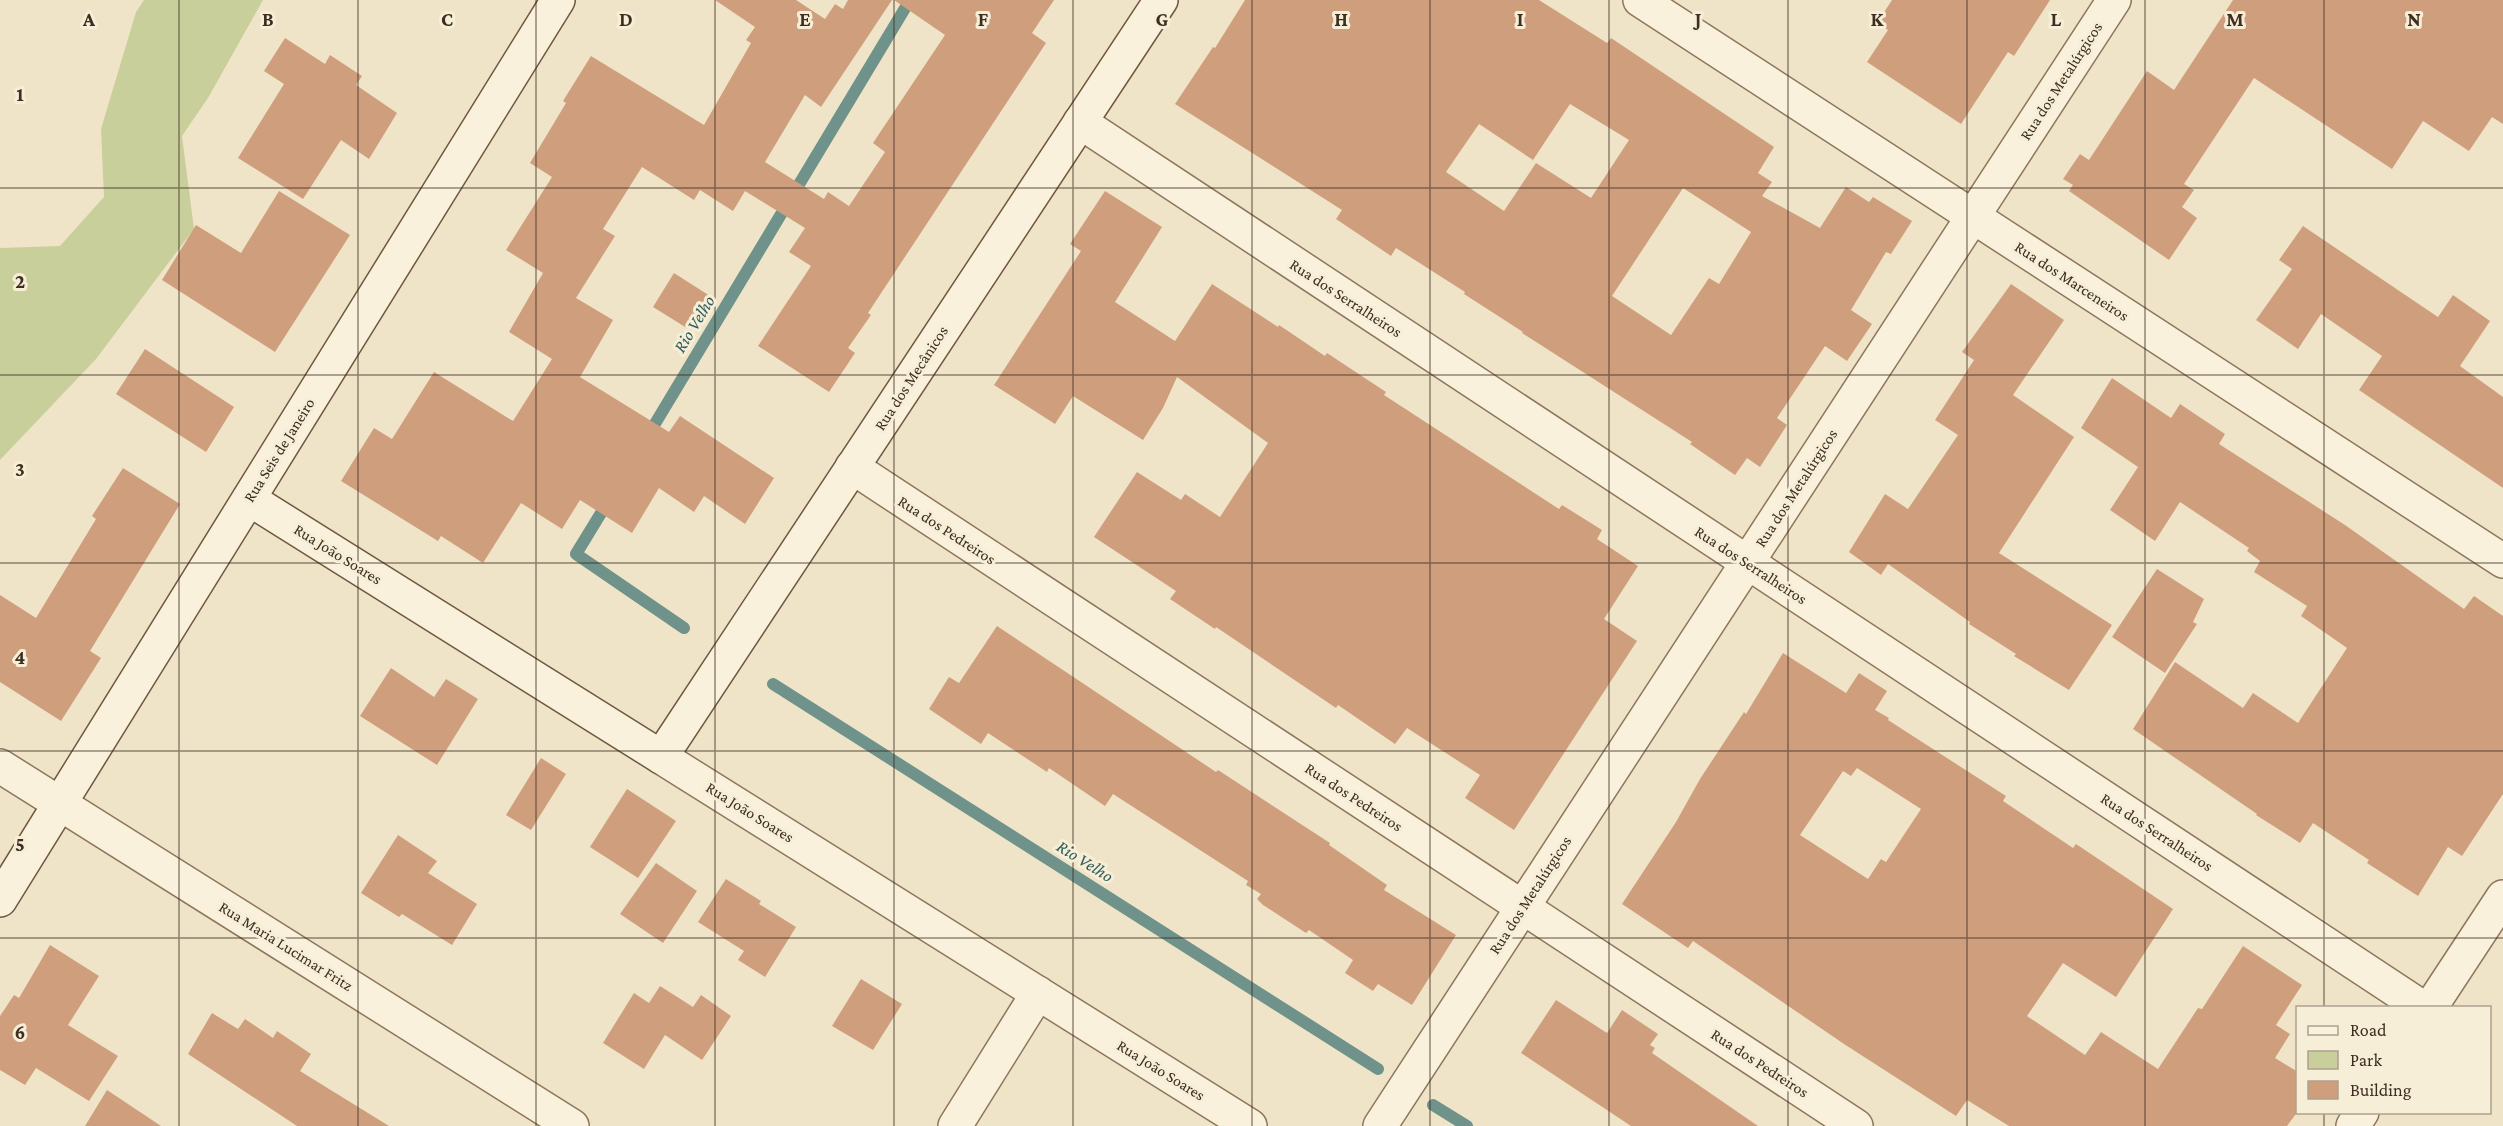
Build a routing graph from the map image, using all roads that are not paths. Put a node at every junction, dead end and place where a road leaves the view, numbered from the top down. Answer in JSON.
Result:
{"nodes":[{"id":1,"x":558,"y":0,"type":"edge"},
{"id":2,"x":1161,"y":0,"type":"edge"},
{"id":3,"x":1640,"y":0,"type":"edge"},
{"id":4,"x":2114,"y":0,"type":"edge"},
{"id":5,"x":1080,"y":122,"type":"junction"},
{"id":6,"x":1973,"y":216,"type":"junction"},
{"id":7,"x":852,"y":467,"type":"junction"},
{"id":8,"x":249,"y":499,"type":"junction"},
{"id":9,"x":2503,"y":561,"type":"edge"},
{"id":10,"x":1747,"y":562,"type":"junction"},
{"id":11,"x":661,"y":757,"type":"junction"},
{"id":12,"x":0,"y":766,"type":"edge"},
{"id":13,"x":60,"y":804,"type":"junction"},
{"id":14,"x":2503,"y":897,"type":"edge"},
{"id":15,"x":0,"y":900,"type":"edge"},
{"id":16,"x":1522,"y":907,"type":"junction"},
{"id":17,"x":1038,"y":993,"type":"junction"},
{"id":18,"x":2420,"y":1006,"type":"edge"},
{"id":19,"x":2431,"y":1006,"type":"edge"},
{"id":20,"x":572,"y":1126,"type":"edge"},
{"id":21,"x":955,"y":1126,"type":"edge"},
{"id":22,"x":1250,"y":1126,"type":"edge"},
{"id":23,"x":1380,"y":1126,"type":"edge"},
{"id":24,"x":1856,"y":1126,"type":"edge"}],
"edges":[{"from":1,"to":8,"type":"street","name":"Rua Seis de Janeiro"},
{"from":2,"to":5,"type":"street","name":"Rua dos Mecânicos"},
{"from":3,"to":6,"type":"street","name":"Rua dos Marceneiros"},
{"from":4,"to":6,"type":"street","name":"Rua dos Metalúrgicos"},
{"from":5,"to":7,"type":"street","name":"Rua dos Mecânicos"},
{"from":5,"to":10,"type":"street","name":"Rua dos Serralheiros"},
{"from":6,"to":9,"type":"street","name":"Rua dos Marceneiros"},
{"from":6,"to":10,"type":"street","name":"Rua dos Metalúrgicos"},
{"from":7,"to":11,"type":"street","name":"Rua dos Mecânicos"},
{"from":7,"to":16,"type":"street","name":"Rua dos Pedreiros"},
{"from":8,"to":11,"type":"street","name":"Rua João Soares"},
{"from":8,"to":13,"type":"street","name":"Rua Seis de Janeiro"},
{"from":10,"to":16,"type":"street","name":"Rua dos Metalúrgicos"},
{"from":10,"to":18,"type":"street","name":"Rua dos Serralheiros"},
{"from":11,"to":17,"type":"street","name":"Rua João Soares"},
{"from":12,"to":13,"type":"street","name":"Rua Maria Lucimar Fritz"},
{"from":13,"to":15,"type":"street","name":"Rua Seis de Janeiro"},
{"from":13,"to":20,"type":"street","name":"Rua Maria Lucimar Fritz"},
{"from":14,"to":19,"type":"street"},
{"from":16,"to":23,"type":"street","name":"Rua dos Metalúrgicos"},
{"from":16,"to":24,"type":"street","name":"Rua dos Pedreiros"},
{"from":17,"to":21,"type":"street"},
{"from":17,"to":22,"type":"street","name":"Rua João Soares"}]}
